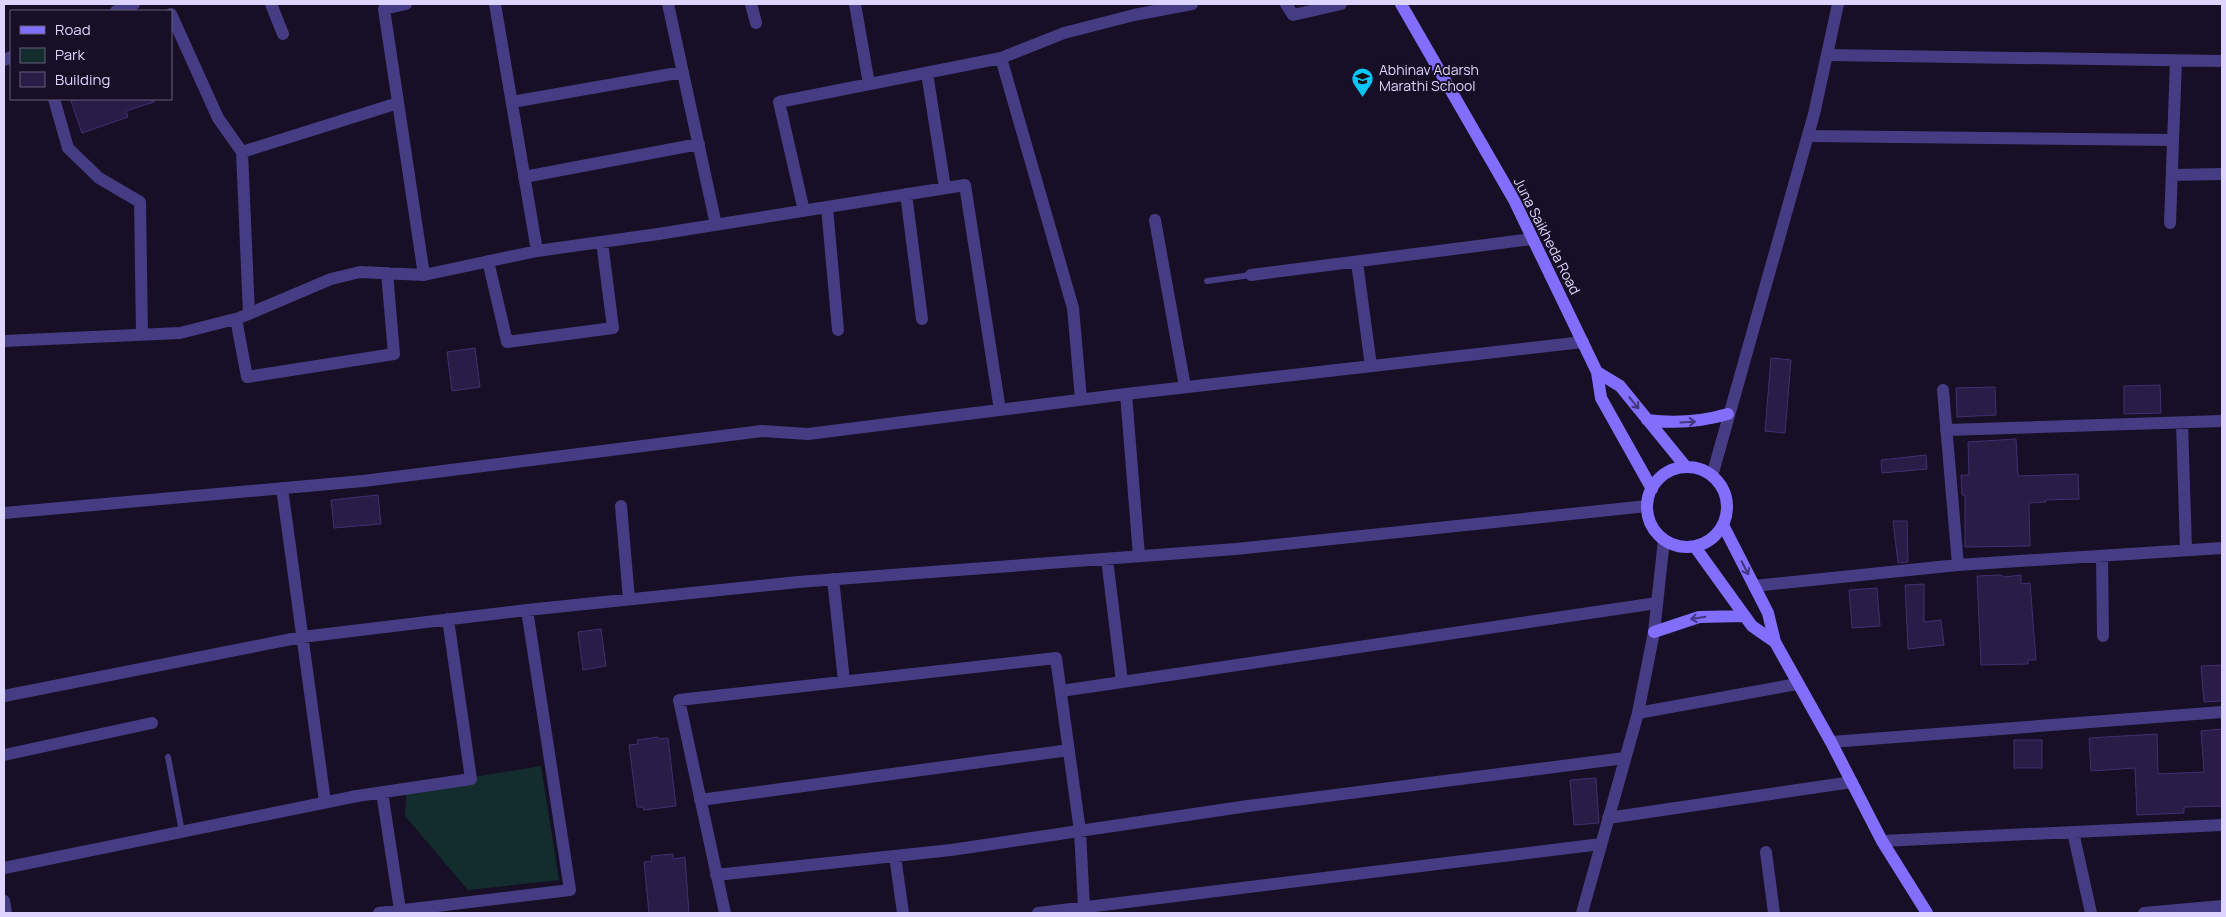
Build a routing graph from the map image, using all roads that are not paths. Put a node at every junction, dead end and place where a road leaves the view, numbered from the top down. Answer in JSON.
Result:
{"nodes":[{"id":1,"x":134,"y":4,"type":"edge"},
{"id":2,"x":272,"y":4,"type":"edge"},
{"id":3,"x":406,"y":4,"type":"edge"},
{"id":4,"x":495,"y":4,"type":"edge"},
{"id":5,"x":668,"y":4,"type":"edge"},
{"id":6,"x":751,"y":4,"type":"edge"},
{"id":7,"x":855,"y":4,"type":"edge"},
{"id":8,"x":1192,"y":4,"type":"edge"},
{"id":9,"x":1286,"y":4,"type":"edge"},
{"id":10,"x":1340,"y":4,"type":"edge"},
{"id":11,"x":1401,"y":4,"type":"edge"},
{"id":12,"x":1838,"y":4,"type":"edge"},
{"id":13,"x":1144,"y":8,"type":"edge"},
{"id":14,"x":119,"y":10,"type":"edge"},
{"id":15,"x":172,"y":14,"type":"edge"},
{"id":16,"x":756,"y":23,"type":"dead end"},
{"id":17,"x":282,"y":34,"type":"dead end"},
{"id":18,"x":1827,"y":55,"type":"junction"},
{"id":19,"x":1001,"y":58,"type":"junction"},
{"id":20,"x":2176,"y":61,"type":"junction"},
{"id":21,"x":2222,"y":61,"type":"edge"},
{"id":22,"x":683,"y":72,"type":"junction"},
{"id":23,"x":927,"y":73,"type":"junction"},
{"id":24,"x":869,"y":84,"type":"junction"},
{"id":25,"x":54,"y":100,"type":"edge"},
{"id":26,"x":512,"y":102,"type":"junction"},
{"id":27,"x":398,"y":103,"type":"junction"},
{"id":28,"x":1808,"y":136,"type":"junction"},
{"id":29,"x":2173,"y":140,"type":"junction"},
{"id":30,"x":699,"y":144,"type":"junction"},
{"id":31,"x":242,"y":152,"type":"junction"},
{"id":32,"x":2222,"y":174,"type":"edge"},
{"id":33,"x":2172,"y":176,"type":"junction"},
{"id":34,"x":524,"y":177,"type":"junction"},
{"id":35,"x":945,"y":188,"type":"junction"},
{"id":36,"x":906,"y":194,"type":"junction"},
{"id":37,"x":827,"y":207,"type":"junction"},
{"id":38,"x":804,"y":211,"type":"junction"},
{"id":39,"x":1155,"y":220,"type":"dead end"},
{"id":40,"x":2170,"y":222,"type":"dead end"},
{"id":41,"x":716,"y":225,"type":"junction"},
{"id":42,"x":1532,"y":239,"type":"junction"},
{"id":43,"x":602,"y":242,"type":"junction"},
{"id":44,"x":537,"y":251,"type":"junction"},
{"id":45,"x":488,"y":261,"type":"junction"},
{"id":46,"x":1357,"y":262,"type":"junction"},
{"id":47,"x":387,"y":273,"type":"junction"},
{"id":48,"x":424,"y":275,"type":"junction"},
{"id":49,"x":1251,"y":275,"type":"joint"},
{"id":50,"x":1207,"y":281,"type":"dead end"},
{"id":51,"x":249,"y":314,"type":"junction"},
{"id":52,"x":236,"y":319,"type":"junction"},
{"id":53,"x":922,"y":319,"type":"dead end"},
{"id":54,"x":838,"y":330,"type":"dead end"},
{"id":55,"x":142,"y":334,"type":"junction"},
{"id":56,"x":4,"y":341,"type":"edge"},
{"id":57,"x":1583,"y":342,"type":"junction"},
{"id":58,"x":1371,"y":366,"type":"junction"},
{"id":59,"x":1597,"y":372,"type":"junction"},
{"id":60,"x":1185,"y":387,"type":"junction"},
{"id":61,"x":1943,"y":390,"type":"dead end"},
{"id":62,"x":1126,"y":394,"type":"junction"},
{"id":63,"x":1081,"y":399,"type":"junction"},
{"id":64,"x":1000,"y":410,"type":"junction"},
{"id":65,"x":1728,"y":414,"type":"junction"},
{"id":66,"x":1648,"y":420,"type":"junction"},
{"id":67,"x":2222,"y":421,"type":"edge"},
{"id":68,"x":2182,"y":422,"type":"junction"},
{"id":69,"x":1946,"y":430,"type":"junction"},
{"id":70,"x":1686,"y":467,"type":"junction"},
{"id":71,"x":1712,"y":476,"type":"junction"},
{"id":72,"x":282,"y":488,"type":"junction"},
{"id":73,"x":1652,"y":489,"type":"junction"},
{"id":74,"x":621,"y":506,"type":"dead end"},
{"id":75,"x":1647,"y":506,"type":"junction"},
{"id":76,"x":4,"y":513,"type":"edge"},
{"id":77,"x":1723,"y":525,"type":"junction"},
{"id":78,"x":1664,"y":540,"type":"junction"},
{"id":79,"x":1695,"y":546,"type":"junction"},
{"id":80,"x":2222,"y":548,"type":"edge"},
{"id":81,"x":2186,"y":549,"type":"junction"},
{"id":82,"x":1139,"y":556,"type":"junction"},
{"id":83,"x":2102,"y":556,"type":"junction"},
{"id":84,"x":1107,"y":559,"type":"junction"},
{"id":85,"x":1958,"y":565,"type":"junction"},
{"id":86,"x":833,"y":579,"type":"junction"},
{"id":87,"x":1754,"y":586,"type":"junction"},
{"id":88,"x":629,"y":599,"type":"junction"},
{"id":89,"x":1657,"y":603,"type":"junction"},
{"id":90,"x":527,"y":610,"type":"junction"},
{"id":91,"x":1745,"y":616,"type":"junction"},
{"id":92,"x":448,"y":619,"type":"junction"},
{"id":93,"x":1654,"y":632,"type":"junction"},
{"id":94,"x":2104,"y":636,"type":"dead end"},
{"id":95,"x":302,"y":637,"type":"junction"},
{"id":96,"x":1775,"y":642,"type":"junction"},
{"id":97,"x":844,"y":681,"type":"junction"},
{"id":98,"x":1122,"y":682,"type":"junction"},
{"id":99,"x":1797,"y":684,"type":"junction"},
{"id":100,"x":1061,"y":691,"type":"junction"},
{"id":101,"x":4,"y":696,"type":"edge"},
{"id":102,"x":2222,"y":712,"type":"edge"},
{"id":103,"x":1638,"y":714,"type":"junction"},
{"id":104,"x":152,"y":723,"type":"dead end"},
{"id":105,"x":1831,"y":742,"type":"junction"},
{"id":106,"x":1069,"y":750,"type":"junction"},
{"id":107,"x":4,"y":755,"type":"edge"},
{"id":108,"x":168,"y":756,"type":"dead end"},
{"id":109,"x":1625,"y":758,"type":"junction"},
{"id":110,"x":1852,"y":782,"type":"junction"},
{"id":111,"x":382,"y":792,"type":"junction"},
{"id":112,"x":700,"y":800,"type":"junction"},
{"id":113,"x":325,"y":802,"type":"junction"},
{"id":114,"x":1608,"y":818,"type":"junction"},
{"id":115,"x":2222,"y":825,"type":"edge"},
{"id":116,"x":1080,"y":831,"type":"junction"},
{"id":117,"x":182,"y":832,"type":"junction"},
{"id":118,"x":2073,"y":832,"type":"junction"},
{"id":119,"x":1882,"y":841,"type":"junction"},
{"id":120,"x":1601,"y":844,"type":"junction"},
{"id":121,"x":1766,"y":852,"type":"dead end"},
{"id":122,"x":895,"y":856,"type":"junction"},
{"id":123,"x":4,"y":868,"type":"edge"},
{"id":124,"x":716,"y":875,"type":"junction"},
{"id":125,"x":4,"y":901,"type":"edge"},
{"id":126,"x":2222,"y":906,"type":"edge"},
{"id":127,"x":1084,"y":908,"type":"junction"},
{"id":128,"x":400,"y":910,"type":"junction"},
{"id":129,"x":6,"y":913,"type":"edge"},
{"id":130,"x":378,"y":913,"type":"edge"},
{"id":131,"x":725,"y":913,"type":"edge"},
{"id":132,"x":903,"y":913,"type":"edge"},
{"id":133,"x":1038,"y":913,"type":"edge"},
{"id":134,"x":1582,"y":913,"type":"edge"},
{"id":135,"x":1774,"y":913,"type":"edge"},
{"id":136,"x":1927,"y":913,"type":"edge"},
{"id":137,"x":2091,"y":913,"type":"edge"},
{"id":138,"x":2144,"y":913,"type":"edge"}],
"edges":[{"from":1,"to":14,"type":"street"},
{"from":2,"to":17,"type":"street"},
{"from":3,"to":27,"type":"street"},
{"from":4,"to":26,"type":"street"},
{"from":5,"to":22,"type":"street"},
{"from":6,"to":16,"type":"street"},
{"from":7,"to":24,"type":"street"},
{"from":8,"to":13,"type":"street"},
{"from":9,"to":10,"type":"street"},
{"from":11,"to":42,"type":"main road","name":"Juna Saikheda Road"},
{"from":12,"to":18,"type":"street"},
{"from":13,"to":19,"type":"street"},
{"from":15,"to":31,"type":"street"},
{"from":18,"to":20,"type":"street"},
{"from":18,"to":28,"type":"street"},
{"from":19,"to":23,"type":"street"},
{"from":19,"to":63,"type":"street"},
{"from":20,"to":21,"type":"street"},
{"from":20,"to":29,"type":"street"},
{"from":22,"to":26,"type":"street"},
{"from":22,"to":30,"type":"street"},
{"from":23,"to":24,"type":"street"},
{"from":23,"to":35,"type":"street"},
{"from":24,"to":38,"type":"street"},
{"from":25,"to":55,"type":"street"},
{"from":26,"to":34,"type":"street"},
{"from":27,"to":31,"type":"street"},
{"from":27,"to":48,"type":"street"},
{"from":28,"to":29,"type":"street"},
{"from":28,"to":65,"type":"street"},
{"from":29,"to":33,"type":"street"},
{"from":30,"to":34,"type":"street"},
{"from":30,"to":41,"type":"street"},
{"from":31,"to":51,"type":"street"},
{"from":32,"to":33,"type":"street"},
{"from":33,"to":40,"type":"street"},
{"from":34,"to":44,"type":"street"},
{"from":35,"to":36,"type":"street"},
{"from":35,"to":64,"type":"street"},
{"from":36,"to":37,"type":"street"},
{"from":36,"to":53,"type":"street"},
{"from":37,"to":38,"type":"street"},
{"from":37,"to":54,"type":"street"},
{"from":38,"to":41,"type":"street"},
{"from":39,"to":60,"type":"street"},
{"from":41,"to":43,"type":"street"},
{"from":42,"to":46,"type":"street"},
{"from":42,"to":57,"type":"main road","name":"Juna Saikheda Road"},
{"from":43,"to":44,"type":"street"},
{"from":43,"to":45,"type":"street"},
{"from":44,"to":45,"type":"street"},
{"from":45,"to":48,"type":"street"},
{"from":46,"to":49,"type":"street"},
{"from":46,"to":58,"type":"street"},
{"from":47,"to":48,"type":"street"},
{"from":47,"to":51,"type":"street"},
{"from":47,"to":52,"type":"street"},
{"from":49,"to":50,"type":"lane"},
{"from":51,"to":52,"type":"street"},
{"from":52,"to":55,"type":"street"},
{"from":55,"to":56,"type":"street"},
{"from":57,"to":58,"type":"street"},
{"from":57,"to":59,"type":"main road","name":"Juna Saikheda Road"},
{"from":58,"to":60,"type":"street"},
{"from":59,"to":66,"type":"main road","one_way":true},
{"from":59,"to":73,"type":"main road","name":"Juna Saikheda Road"},
{"from":60,"to":62,"type":"street"},
{"from":61,"to":69,"type":"street"},
{"from":62,"to":63,"type":"street"},
{"from":62,"to":82,"type":"street"},
{"from":63,"to":64,"type":"street"},
{"from":64,"to":72,"type":"street"},
{"from":66,"to":65,"type":"main road","one_way":true},
{"from":65,"to":71,"type":"street"},
{"from":66,"to":70,"type":"main road"},
{"from":67,"to":68,"type":"street"},
{"from":68,"to":69,"type":"street"},
{"from":68,"to":81,"type":"street"},
{"from":69,"to":85,"type":"street"},
{"from":70,"to":71,"type":"main road"},
{"from":70,"to":73,"type":"main road"},
{"from":71,"to":77,"type":"main road"},
{"from":72,"to":76,"type":"street"},
{"from":72,"to":95,"type":"street"},
{"from":73,"to":75,"type":"main road"},
{"from":74,"to":88,"type":"street"},
{"from":75,"to":78,"type":"main road"},
{"from":75,"to":82,"type":"street"},
{"from":77,"to":79,"type":"main road"},
{"from":77,"to":87,"type":"main road","one_way":true},
{"from":78,"to":79,"type":"main road"},
{"from":78,"to":89,"type":"street"},
{"from":79,"to":91,"type":"main road"},
{"from":80,"to":81,"type":"street"},
{"from":81,"to":83,"type":"street"},
{"from":82,"to":84,"type":"street"},
{"from":83,"to":85,"type":"street"},
{"from":83,"to":94,"type":"street"},
{"from":84,"to":86,"type":"street"},
{"from":84,"to":98,"type":"street"},
{"from":85,"to":87,"type":"street"},
{"from":86,"to":88,"type":"street"},
{"from":86,"to":97,"type":"street"},
{"from":87,"to":96,"type":"main road"},
{"from":88,"to":90,"type":"street"},
{"from":89,"to":93,"type":"street"},
{"from":89,"to":98,"type":"street"},
{"from":90,"to":92,"type":"street"},
{"from":90,"to":128,"type":"street"},
{"from":91,"to":93,"type":"main road","one_way":true},
{"from":91,"to":96,"type":"main road"},
{"from":92,"to":95,"type":"street"},
{"from":92,"to":111,"type":"street"},
{"from":93,"to":103,"type":"street"},
{"from":95,"to":101,"type":"street"},
{"from":95,"to":113,"type":"street"},
{"from":96,"to":99,"type":"main road"},
{"from":97,"to":100,"type":"street"},
{"from":97,"to":112,"type":"street"},
{"from":98,"to":100,"type":"street"},
{"from":99,"to":103,"type":"street"},
{"from":99,"to":105,"type":"main road"},
{"from":100,"to":106,"type":"street"},
{"from":102,"to":105,"type":"street"},
{"from":103,"to":109,"type":"street"},
{"from":104,"to":107,"type":"street"},
{"from":105,"to":110,"type":"main road"},
{"from":106,"to":112,"type":"street"},
{"from":106,"to":116,"type":"street"},
{"from":108,"to":117,"type":"lane"},
{"from":109,"to":114,"type":"street"},
{"from":109,"to":116,"type":"street"},
{"from":110,"to":114,"type":"street"},
{"from":110,"to":119,"type":"main road"},
{"from":111,"to":113,"type":"street"},
{"from":111,"to":128,"type":"street"},
{"from":112,"to":124,"type":"street"},
{"from":113,"to":117,"type":"street"},
{"from":114,"to":120,"type":"street"},
{"from":115,"to":118,"type":"street"},
{"from":116,"to":122,"type":"street"},
{"from":116,"to":127,"type":"street"},
{"from":117,"to":123,"type":"street"},
{"from":118,"to":119,"type":"street"},
{"from":118,"to":137,"type":"street"},
{"from":119,"to":136,"type":"main road"},
{"from":120,"to":127,"type":"street"},
{"from":120,"to":134,"type":"street"},
{"from":121,"to":135,"type":"street"},
{"from":122,"to":124,"type":"street"},
{"from":122,"to":132,"type":"street"},
{"from":124,"to":131,"type":"street"},
{"from":125,"to":129,"type":"street"},
{"from":126,"to":138,"type":"street"},
{"from":127,"to":133,"type":"street"},
{"from":128,"to":130,"type":"street"}]}
